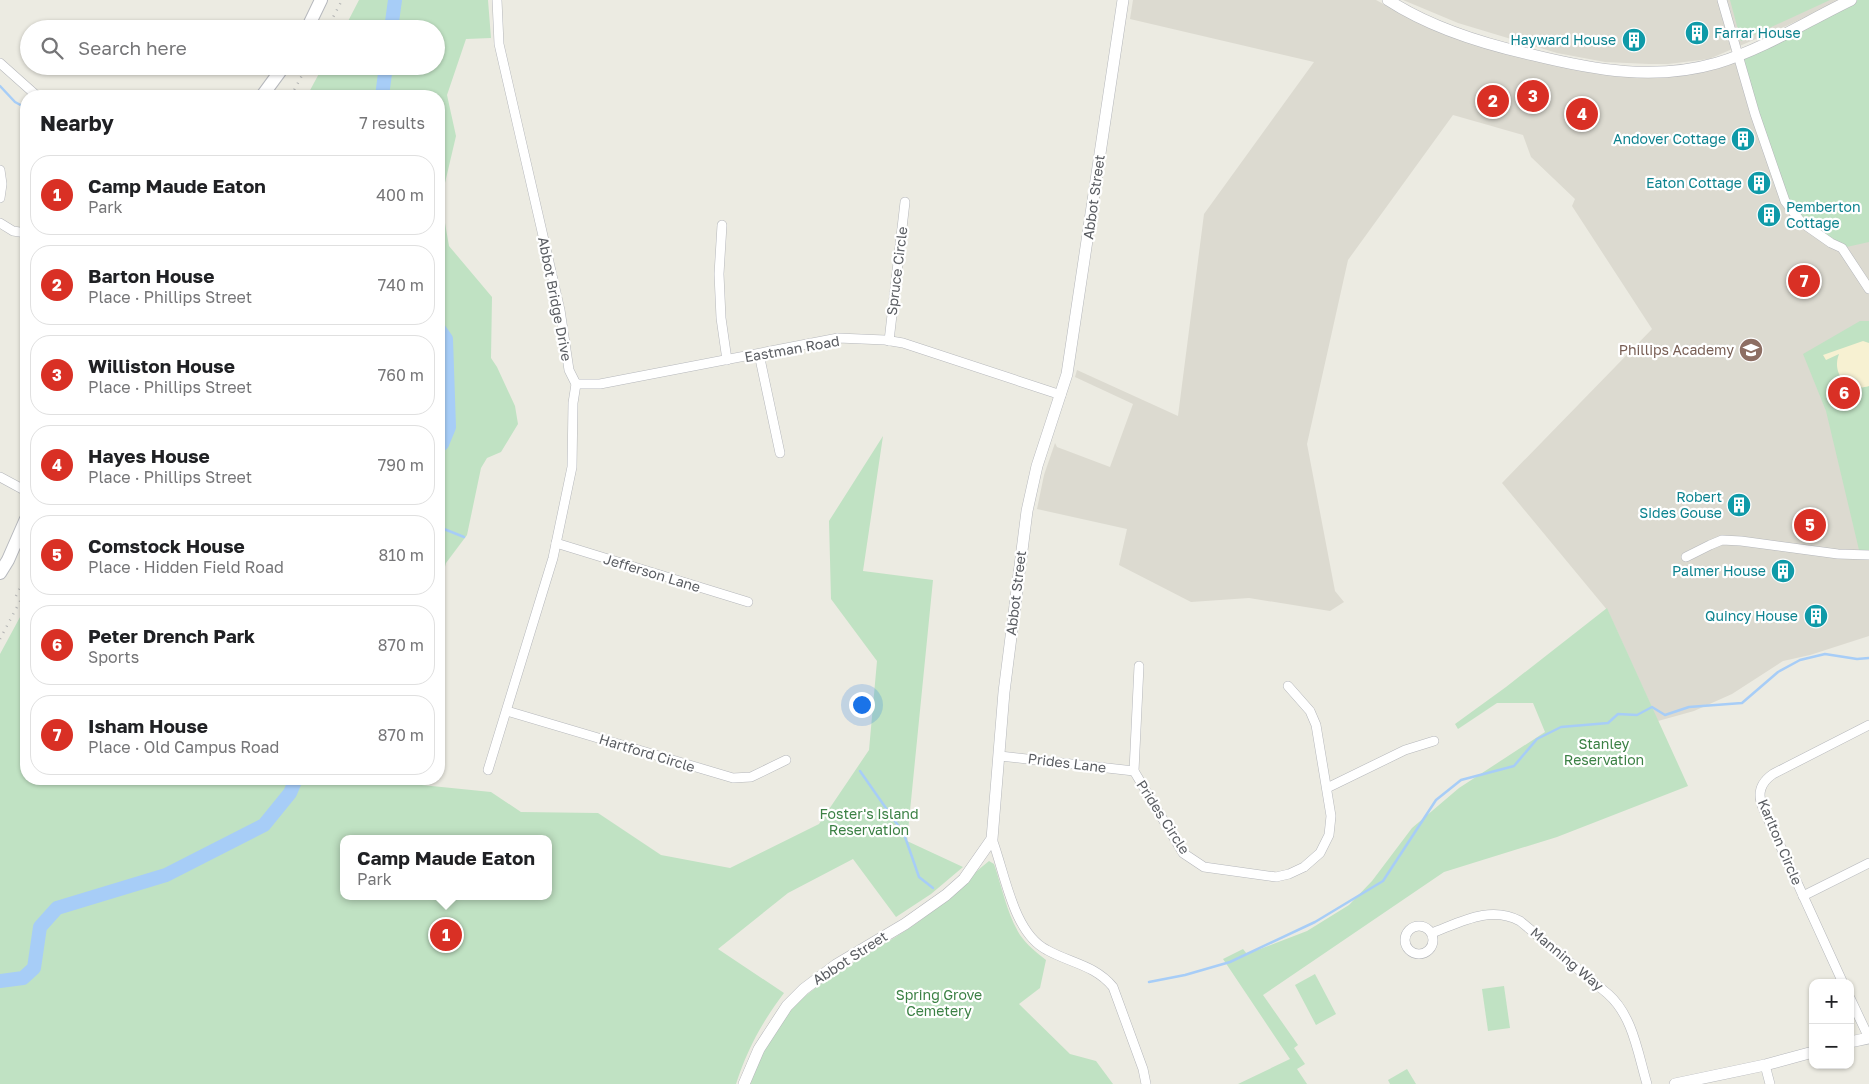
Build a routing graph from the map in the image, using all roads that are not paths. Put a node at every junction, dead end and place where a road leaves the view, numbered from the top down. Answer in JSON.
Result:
{"nodes":[{"id":1,"x":321,"y":0,"type":"edge"},
{"id":2,"x":497,"y":0,"type":"edge"},
{"id":3,"x":1123,"y":0,"type":"edge"},
{"id":4,"x":1388,"y":0,"type":"edge"},
{"id":5,"x":1722,"y":0,"type":"edge"},
{"id":6,"x":1851,"y":0,"type":"edge"},
{"id":7,"x":311,"y":20,"type":"edge"},
{"id":8,"x":1738,"y":55,"type":"junction"},
{"id":9,"x":0,"y":63,"type":"edge"},
{"id":10,"x":277,"y":75,"type":"edge"},
{"id":11,"x":30,"y":90,"type":"edge"},
{"id":12,"x":266,"y":90,"type":"edge"},
{"id":13,"x":0,"y":170,"type":"edge"},
{"id":14,"x":0,"y":198,"type":"edge"},
{"id":15,"x":905,"y":202,"type":"dead end"},
{"id":16,"x":0,"y":223,"type":"edge"},
{"id":17,"x":722,"y":225,"type":"dead end"},
{"id":18,"x":20,"y":232,"type":"edge"},
{"id":19,"x":1869,"y":289,"type":"edge"},
{"id":20,"x":889,"y":341,"type":"junction"},
{"id":21,"x":759,"y":354,"type":"junction"},
{"id":22,"x":727,"y":360,"type":"junction"},
{"id":23,"x":576,"y":384,"type":"junction"},
{"id":24,"x":1061,"y":395,"type":"junction"},
{"id":25,"x":780,"y":452,"type":"dead end"},
{"id":26,"x":0,"y":477,"type":"edge"},
{"id":27,"x":20,"y":488,"type":"edge"},
{"id":28,"x":20,"y":533,"type":"edge"},
{"id":29,"x":556,"y":543,"type":"junction"},
{"id":30,"x":1869,"y":555,"type":"edge"},
{"id":31,"x":1686,"y":557,"type":"dead end"},
{"id":32,"x":0,"y":573,"type":"edge"},
{"id":33,"x":748,"y":602,"type":"dead end"},
{"id":34,"x":1139,"y":666,"type":"dead end"},
{"id":35,"x":1288,"y":686,"type":"dead end"},
{"id":36,"x":507,"y":711,"type":"junction"},
{"id":37,"x":1869,"y":725,"type":"edge"},
{"id":38,"x":1434,"y":741,"type":"dead end"},
{"id":39,"x":1000,"y":756,"type":"junction"},
{"id":40,"x":786,"y":760,"type":"dead end"},
{"id":41,"x":488,"y":770,"type":"dead end"},
{"id":42,"x":1134,"y":771,"type":"junction"},
{"id":43,"x":1326,"y":788,"type":"junction"},
{"id":44,"x":992,"y":839,"type":"junction"},
{"id":45,"x":1869,"y":863,"type":"edge"},
{"id":46,"x":1803,"y":896,"type":"junction"},
{"id":47,"x":1432,"y":933,"type":"dead end"},
{"id":48,"x":1841,"y":979,"type":"edge"},
{"id":49,"x":1854,"y":1006,"type":"edge"},
{"id":50,"x":1869,"y":1038,"type":"edge"},
{"id":51,"x":1854,"y":1041,"type":"edge"},
{"id":52,"x":1809,"y":1053,"type":"edge"},
{"id":53,"x":1765,"y":1065,"type":"junction"},
{"id":54,"x":744,"y":1084,"type":"edge"},
{"id":55,"x":1146,"y":1084,"type":"edge"},
{"id":56,"x":1647,"y":1084,"type":"edge"},
{"id":57,"x":1675,"y":1084,"type":"edge"},
{"id":58,"x":1770,"y":1084,"type":"edge"}],
"edges":[{"from":1,"to":7,"type":"main road"},
{"from":2,"to":23,"type":"street","name":"Abbot Bridge Drive"},
{"from":3,"to":24,"type":"street","name":"Abbot Street"},
{"from":4,"to":8,"type":"street"},
{"from":5,"to":8,"type":"street"},
{"from":6,"to":8,"type":"street"},
{"from":8,"to":19,"type":"street"},
{"from":9,"to":11,"type":"street"},
{"from":10,"to":12,"type":"main road"},
{"from":13,"to":14,"type":"street"},
{"from":15,"to":20,"type":"street","name":"Spruce Circle"},
{"from":16,"to":18,"type":"street"},
{"from":17,"to":22,"type":"street"},
{"from":20,"to":21,"type":"street","name":"Eastman Road"},
{"from":20,"to":24,"type":"street","name":"Eastman Road"},
{"from":21,"to":22,"type":"street","name":"Eastman Road"},
{"from":21,"to":25,"type":"street"},
{"from":22,"to":23,"type":"street","name":"Eastman Road"},
{"from":23,"to":29,"type":"street","name":"Abbot Bridge Drive"},
{"from":24,"to":39,"type":"street","name":"Abbot Street"},
{"from":26,"to":27,"type":"street"},
{"from":28,"to":32,"type":"main road"},
{"from":29,"to":33,"type":"street","name":"Jefferson Lane"},
{"from":29,"to":36,"type":"street","name":"Abbot Bridge Drive"},
{"from":30,"to":31,"type":"street"},
{"from":34,"to":42,"type":"street","name":"Prides Circle"},
{"from":35,"to":43,"type":"street","name":"Prides Circle"},
{"from":36,"to":40,"type":"street","name":"Hartford Circle"},
{"from":36,"to":41,"type":"street","name":"Abbot Bridge Drive"},
{"from":37,"to":46,"type":"street","name":"Karlton Circle"},
{"from":38,"to":43,"type":"street"},
{"from":39,"to":42,"type":"street","name":"Prides Lane"},
{"from":39,"to":44,"type":"street","name":"Abbot Street"},
{"from":42,"to":43,"type":"street","name":"Prides Circle"},
{"from":44,"to":54,"type":"street","name":"Abbot Street"},
{"from":44,"to":55,"type":"street"},
{"from":45,"to":46,"type":"street"},
{"from":46,"to":48,"type":"street","name":"Karlton Circle"},
{"from":47,"to":56,"type":"street","name":"Manning Way"},
{"from":49,"to":50,"type":"street"},
{"from":50,"to":51,"type":"street"},
{"from":52,"to":53,"type":"street"},
{"from":53,"to":57,"type":"street"},
{"from":53,"to":58,"type":"street"}]}
